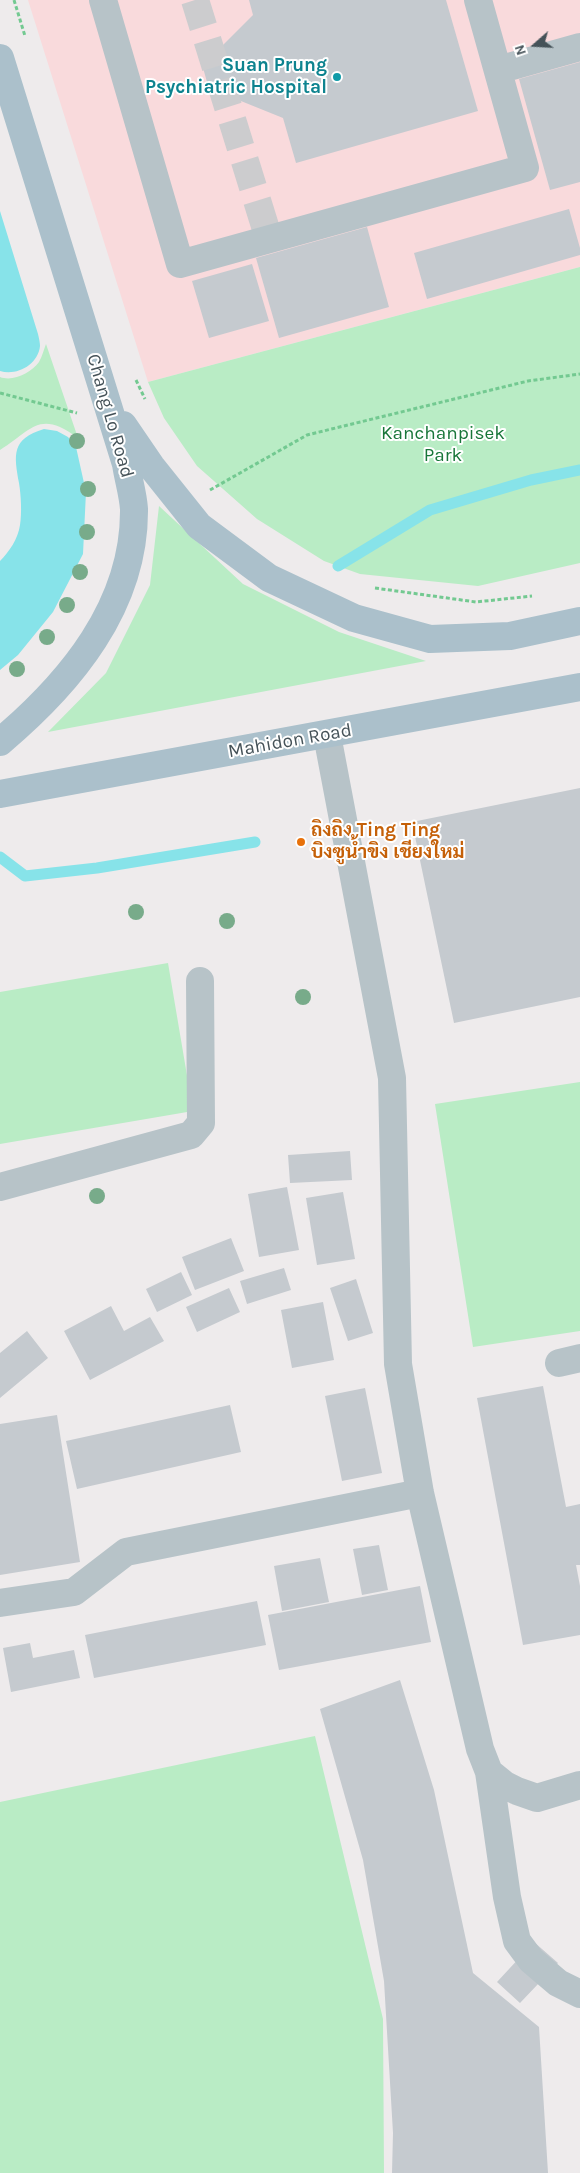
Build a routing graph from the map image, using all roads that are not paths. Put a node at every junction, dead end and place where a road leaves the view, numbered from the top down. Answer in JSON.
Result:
{"nodes":[{"id":1,"x":103,"y":0,"type":"edge"},
{"id":2,"x":478,"y":0,"type":"edge"},
{"id":3,"x":580,"y":47,"type":"edge"},
{"id":4,"x":0,"y":58,"type":"edge"},
{"id":5,"x":498,"y":70,"type":"junction"},
{"id":6,"x":108,"y":404,"type":"junction"},
{"id":7,"x":580,"y":621,"type":"edge"},
{"id":8,"x":580,"y":687,"type":"edge"},
{"id":9,"x":327,"y":735,"type":"junction"},
{"id":10,"x":0,"y":742,"type":"edge"},
{"id":11,"x":0,"y":794,"type":"edge"},
{"id":12,"x":200,"y":981,"type":"dead end"},
{"id":13,"x":0,"y":1187,"type":"edge"},
{"id":14,"x":420,"y":1493,"type":"junction"},
{"id":15,"x":0,"y":1603,"type":"edge"},
{"id":16,"x":489,"y":1772,"type":"junction"},
{"id":17,"x":580,"y":1785,"type":"edge"},
{"id":18,"x":580,"y":1994,"type":"edge"}],
"edges":[{"from":1,"to":5,"type":"street"},
{"from":2,"to":5,"type":"street"},
{"from":3,"to":5,"type":"street"},
{"from":4,"to":6,"type":"main road","name":"Chang Lo Road"},
{"from":6,"to":7,"type":"main road"},
{"from":6,"to":10,"type":"main road","name":"Chang Lo Road"},
{"from":8,"to":9,"type":"main road","name":"Mahidon Road"},
{"from":9,"to":11,"type":"main road","name":"Mahidon Road"},
{"from":9,"to":14,"type":"street"},
{"from":12,"to":13,"type":"street"},
{"from":14,"to":15,"type":"street"},
{"from":14,"to":16,"type":"street"},
{"from":16,"to":17,"type":"street"},
{"from":16,"to":18,"type":"street"}]}
